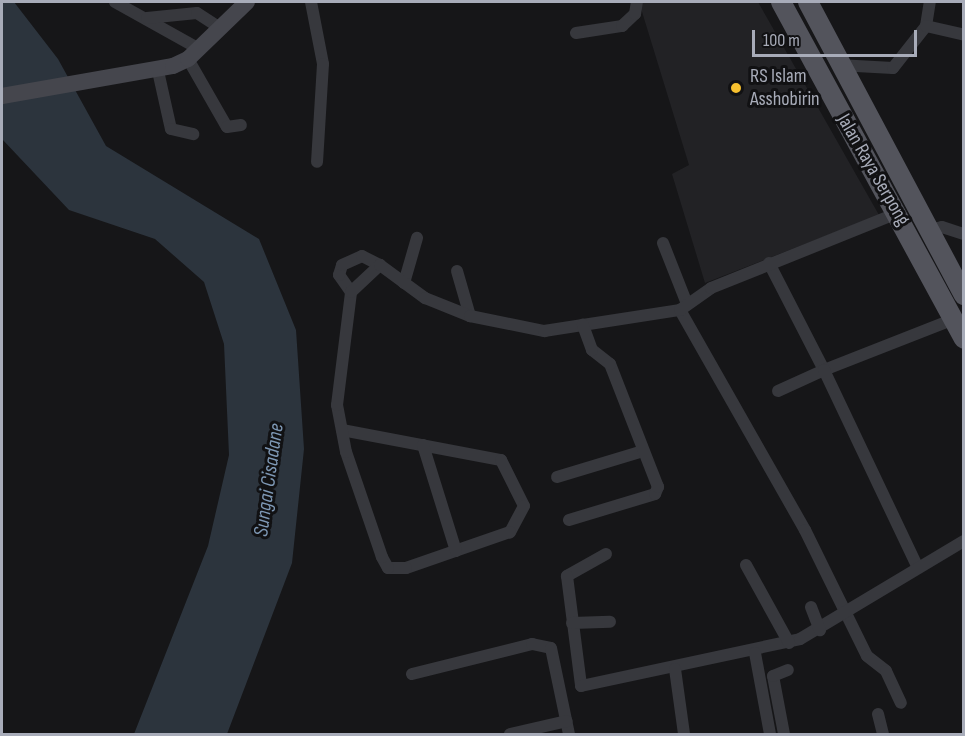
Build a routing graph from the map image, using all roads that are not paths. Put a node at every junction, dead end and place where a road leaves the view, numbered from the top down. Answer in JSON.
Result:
{"nodes":[{"id":1,"x":115,"y":2,"type":"edge"},
{"id":2,"x":247,"y":2,"type":"edge"},
{"id":3,"x":310,"y":2,"type":"edge"},
{"id":4,"x":637,"y":2,"type":"edge"},
{"id":5,"x":781,"y":2,"type":"edge"},
{"id":6,"x":808,"y":2,"type":"edge"},
{"id":7,"x":930,"y":2,"type":"edge"},
{"id":8,"x":147,"y":18,"type":"junction"},
{"id":9,"x":926,"y":26,"type":"junction"},
{"id":10,"x":220,"y":28,"type":"junction"},
{"id":11,"x":576,"y":33,"type":"dead end"},
{"id":12,"x":963,"y":35,"type":"edge"},
{"id":13,"x":193,"y":54,"type":"junction"},
{"id":14,"x":837,"y":65,"type":"junction"},
{"id":15,"x":153,"y":72,"type":"junction"},
{"id":16,"x":849,"y":86,"type":"junction"},
{"id":17,"x":829,"y":93,"type":"junction"},
{"id":18,"x":2,"y":96,"type":"edge"},
{"id":19,"x":241,"y":125,"type":"dead end"},
{"id":20,"x":193,"y":134,"type":"dead end"},
{"id":21,"x":317,"y":162,"type":"dead end"},
{"id":22,"x":898,"y":213,"type":"junction"},
{"id":23,"x":930,"y":230,"type":"junction"},
{"id":24,"x":963,"y":234,"type":"edge"},
{"id":25,"x":417,"y":238,"type":"dead end"},
{"id":26,"x":663,"y":243,"type":"dead end"},
{"id":27,"x":769,"y":263,"type":"junction"},
{"id":28,"x":380,"y":265,"type":"junction"},
{"id":29,"x":457,"y":271,"type":"dead end"},
{"id":30,"x":404,"y":283,"type":"junction"},
{"id":31,"x":351,"y":292,"type":"junction"},
{"id":32,"x":963,"y":295,"type":"edge"},
{"id":33,"x":683,"y":307,"type":"junction"},
{"id":34,"x":470,"y":316,"type":"junction"},
{"id":35,"x":954,"y":318,"type":"junction"},
{"id":36,"x":583,"y":325,"type":"junction"},
{"id":37,"x":963,"y":339,"type":"edge"},
{"id":38,"x":824,"y":370,"type":"junction"},
{"id":39,"x":778,"y":391,"type":"dead end"},
{"id":40,"x":342,"y":430,"type":"junction"},
{"id":41,"x":423,"y":445,"type":"junction"},
{"id":42,"x":643,"y":451,"type":"junction"},
{"id":43,"x":557,"y":477,"type":"dead end"},
{"id":44,"x":569,"y":520,"type":"dead end"},
{"id":45,"x":963,"y":541,"type":"edge"},
{"id":46,"x":456,"y":551,"type":"junction"},
{"id":47,"x":606,"y":554,"type":"dead end"},
{"id":48,"x":746,"y":565,"type":"dead end"},
{"id":49,"x":917,"y":566,"type":"junction"},
{"id":50,"x":811,"y":607,"type":"dead end"},
{"id":51,"x":848,"y":612,"type":"junction"},
{"id":52,"x":610,"y":622,"type":"dead end"},
{"id":53,"x":572,"y":623,"type":"junction"},
{"id":54,"x":820,"y":630,"type":"junction"},
{"id":55,"x":789,"y":643,"type":"junction"},
{"id":56,"x":755,"y":653,"type":"junction"},
{"id":57,"x":675,"y":669,"type":"junction"},
{"id":58,"x":788,"y":670,"type":"dead end"},
{"id":59,"x":412,"y":674,"type":"dead end"},
{"id":60,"x":901,"y":703,"type":"dead end"},
{"id":61,"x":878,"y":714,"type":"dead end"},
{"id":62,"x":567,"y":722,"type":"junction"},
{"id":63,"x":510,"y":735,"type":"edge"},
{"id":64,"x":569,"y":735,"type":"edge"},
{"id":65,"x":684,"y":735,"type":"edge"},
{"id":66,"x":770,"y":735,"type":"edge"},
{"id":67,"x":784,"y":735,"type":"edge"},
{"id":68,"x":883,"y":735,"type":"edge"}],
"edges":[{"from":1,"to":8,"type":"street"},
{"from":2,"to":10,"type":"main road"},
{"from":3,"to":21,"type":"street"},
{"from":4,"to":11,"type":"street"},
{"from":5,"to":17,"type":"main road","name":"Jalan Raya Serpong"},
{"from":6,"to":14,"type":"main road","name":"Jalan Raya Serpong"},
{"from":7,"to":9,"type":"street"},
{"from":8,"to":10,"type":"street"},
{"from":8,"to":13,"type":"street"},
{"from":9,"to":12,"type":"street"},
{"from":9,"to":14,"type":"street"},
{"from":10,"to":13,"type":"main road"},
{"from":13,"to":15,"type":"main road"},
{"from":13,"to":19,"type":"street"},
{"from":14,"to":16,"type":"main road","name":"Jalan Raya Serpong"},
{"from":15,"to":18,"type":"main road"},
{"from":15,"to":20,"type":"street"},
{"from":16,"to":17,"type":"main road"},
{"from":16,"to":23,"type":"main road","name":"Jalan Raya Serpong"},
{"from":17,"to":22,"type":"main road","name":"Jalan Raya Serpong"},
{"from":22,"to":27,"type":"street"},
{"from":22,"to":35,"type":"main road","name":"Jalan Raya Serpong"},
{"from":23,"to":24,"type":"street"},
{"from":23,"to":32,"type":"main road","name":"Jalan Raya Serpong"},
{"from":25,"to":30,"type":"street"},
{"from":26,"to":33,"type":"street"},
{"from":27,"to":33,"type":"street"},
{"from":27,"to":38,"type":"street"},
{"from":28,"to":30,"type":"street"},
{"from":28,"to":31,"type":"street"},
{"from":28,"to":31,"type":"street"},
{"from":29,"to":34,"type":"street"},
{"from":30,"to":34,"type":"street"},
{"from":31,"to":40,"type":"street"},
{"from":33,"to":36,"type":"street"},
{"from":33,"to":51,"type":"street"},
{"from":34,"to":36,"type":"street"},
{"from":35,"to":37,"type":"main road","name":"Jalan Raya Serpong"},
{"from":35,"to":38,"type":"street"},
{"from":36,"to":42,"type":"street"},
{"from":38,"to":39,"type":"street"},
{"from":38,"to":49,"type":"street"},
{"from":40,"to":41,"type":"street"},
{"from":40,"to":46,"type":"street"},
{"from":41,"to":46,"type":"street"},
{"from":41,"to":46,"type":"street"},
{"from":42,"to":43,"type":"street"},
{"from":42,"to":44,"type":"street"},
{"from":45,"to":49,"type":"street"},
{"from":47,"to":53,"type":"street"},
{"from":48,"to":55,"type":"street"},
{"from":49,"to":51,"type":"street"},
{"from":50,"to":54,"type":"street"},
{"from":51,"to":54,"type":"street"},
{"from":51,"to":60,"type":"street"},
{"from":52,"to":53,"type":"street"},
{"from":53,"to":57,"type":"street"},
{"from":54,"to":55,"type":"street"},
{"from":55,"to":56,"type":"street"},
{"from":56,"to":57,"type":"street"},
{"from":56,"to":66,"type":"street"},
{"from":57,"to":65,"type":"street"},
{"from":58,"to":67,"type":"street"},
{"from":59,"to":62,"type":"street"},
{"from":61,"to":68,"type":"street"},
{"from":62,"to":63,"type":"street"},
{"from":62,"to":64,"type":"street"}]}
